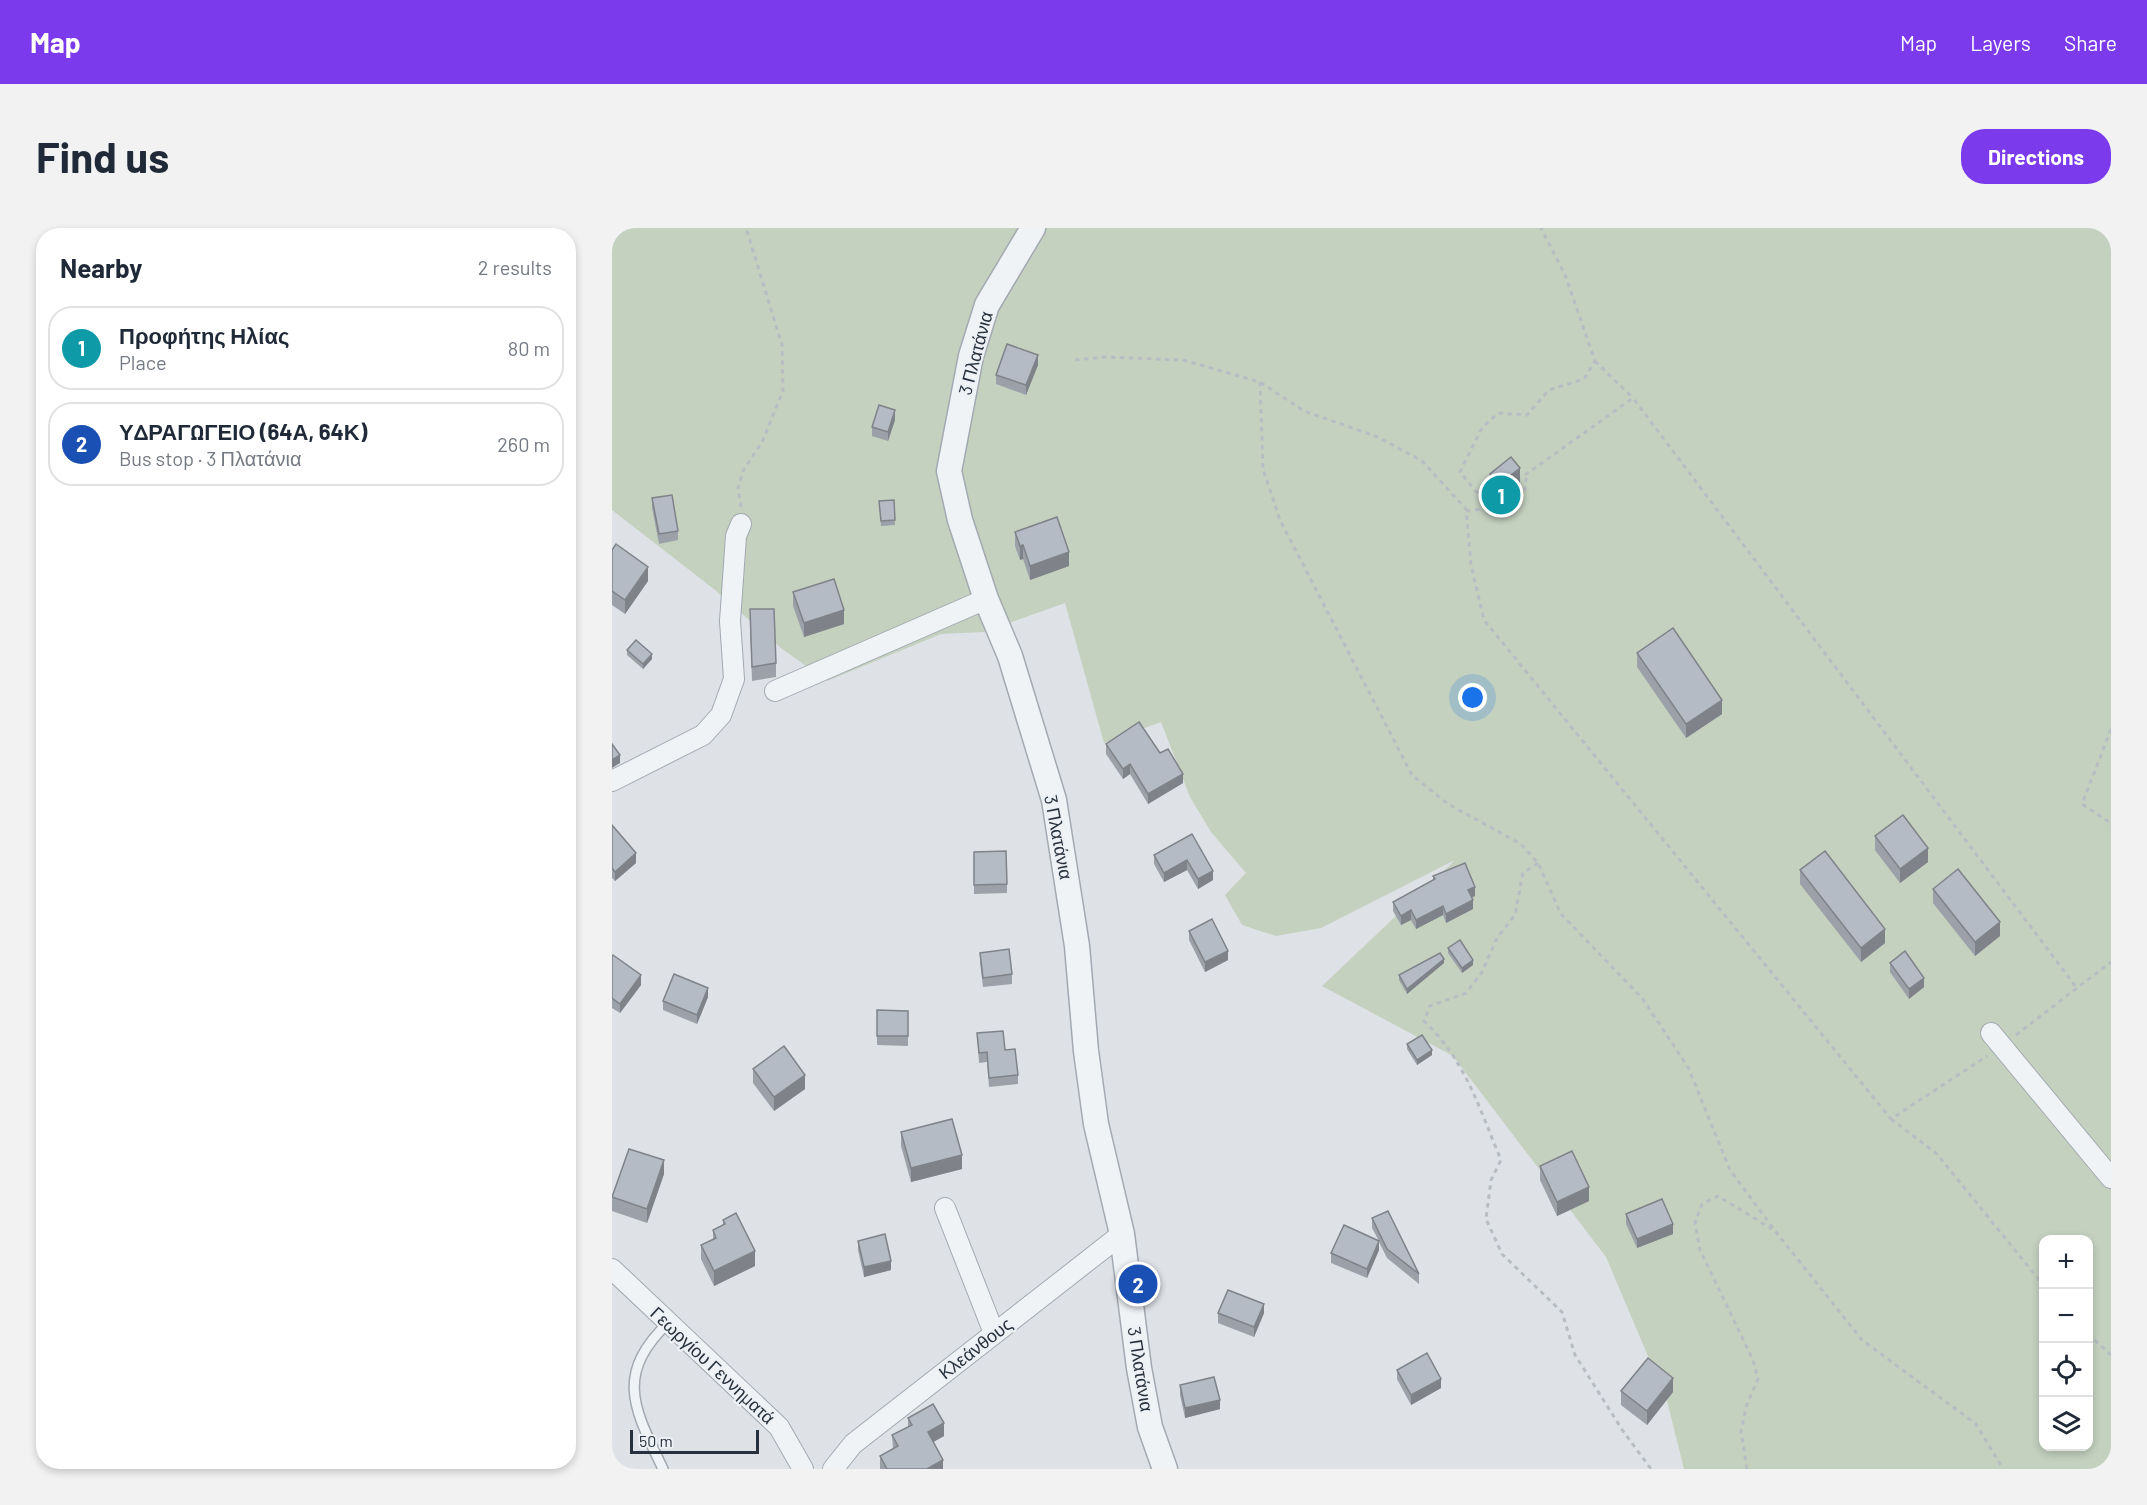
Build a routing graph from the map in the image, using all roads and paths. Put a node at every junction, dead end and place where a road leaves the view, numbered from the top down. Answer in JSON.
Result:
{"nodes":[{"id":1,"x":746,"y":228,"type":"edge"},
{"id":2,"x":1033,"y":228,"type":"edge"},
{"id":3,"x":1541,"y":228,"type":"edge"},
{"id":4,"x":1075,"y":360,"type":"dead end"},
{"id":5,"x":1595,"y":361,"type":"junction"},
{"id":6,"x":1260,"y":382,"type":"junction"},
{"id":7,"x":1633,"y":398,"type":"junction"},
{"id":8,"x":1489,"y":507,"type":"junction"},
{"id":9,"x":1466,"y":511,"type":"junction"},
{"id":10,"x":741,"y":524,"type":"joint"},
{"id":11,"x":986,"y":599,"type":"junction"},
{"id":12,"x":775,"y":691,"type":"dead end"},
{"id":13,"x":2111,"y":729,"type":"edge"},
{"id":14,"x":612,"y":781,"type":"edge"},
{"id":15,"x":2111,"y":826,"type":"edge"},
{"id":16,"x":1538,"y":863,"type":"junction"},
{"id":17,"x":2111,"y":962,"type":"edge"},
{"id":18,"x":2076,"y":987,"type":"junction"},
{"id":19,"x":1996,"y":1040,"type":"junction"},
{"id":20,"x":1891,"y":1119,"type":"junction"},
{"id":21,"x":2111,"y":1178,"type":"edge"},
{"id":22,"x":945,"y":1208,"type":"dead end"},
{"id":23,"x":1776,"y":1232,"type":"junction"},
{"id":24,"x":1122,"y":1234,"type":"junction"},
{"id":25,"x":612,"y":1269,"type":"edge"},
{"id":26,"x":2039,"y":1281,"type":"edge"},
{"id":27,"x":669,"y":1322,"type":"junction"},
{"id":28,"x":994,"y":1334,"type":"junction"},
{"id":29,"x":2093,"y":1339,"type":"edge"},
{"id":30,"x":2111,"y":1355,"type":"edge"},
{"id":31,"x":663,"y":1469,"type":"edge"},
{"id":32,"x":803,"y":1469,"type":"edge"},
{"id":33,"x":833,"y":1469,"type":"edge"},
{"id":34,"x":1165,"y":1469,"type":"edge"},
{"id":35,"x":1651,"y":1469,"type":"edge"},
{"id":36,"x":1747,"y":1469,"type":"edge"},
{"id":37,"x":2003,"y":1469,"type":"edge"}],
"edges":[{"from":1,"to":10,"type":"path"},
{"from":2,"to":11,"type":"street","name":"3 Πλατάνια"},
{"from":3,"to":5,"type":"path"},
{"from":4,"to":6,"type":"path"},
{"from":5,"to":7,"type":"path"},
{"from":5,"to":8,"type":"path"},
{"from":6,"to":9,"type":"path"},
{"from":6,"to":16,"type":"path"},
{"from":7,"to":8,"type":"path"},
{"from":7,"to":18,"type":"path"},
{"from":8,"to":9,"type":"path"},
{"from":9,"to":20,"type":"path"},
{"from":10,"to":14,"type":"street"},
{"from":11,"to":12,"type":"street"},
{"from":11,"to":24,"type":"street","name":"3 Πλατάνια"},
{"from":13,"to":15,"type":"path"},
{"from":16,"to":23,"type":"path"},
{"from":16,"to":35,"type":"path"},
{"from":17,"to":18,"type":"path"},
{"from":18,"to":19,"type":"path"},
{"from":19,"to":20,"type":"path"},
{"from":19,"to":21,"type":"street"},
{"from":20,"to":26,"type":"path"},
{"from":22,"to":28,"type":"street"},
{"from":23,"to":36,"type":"path"},
{"from":23,"to":37,"type":"path"},
{"from":24,"to":28,"type":"street","name":"Κλεάνθους"},
{"from":24,"to":34,"type":"street","name":"3 Πλατάνια"},
{"from":25,"to":27,"type":"street","name":"Γεωργίου Γεννηματά"},
{"from":27,"to":31,"type":"lane"},
{"from":27,"to":32,"type":"street","name":"Γεωργίου Γεννηματά"},
{"from":28,"to":33,"type":"street","name":"Κλεάνθους"},
{"from":29,"to":30,"type":"path"}]}
